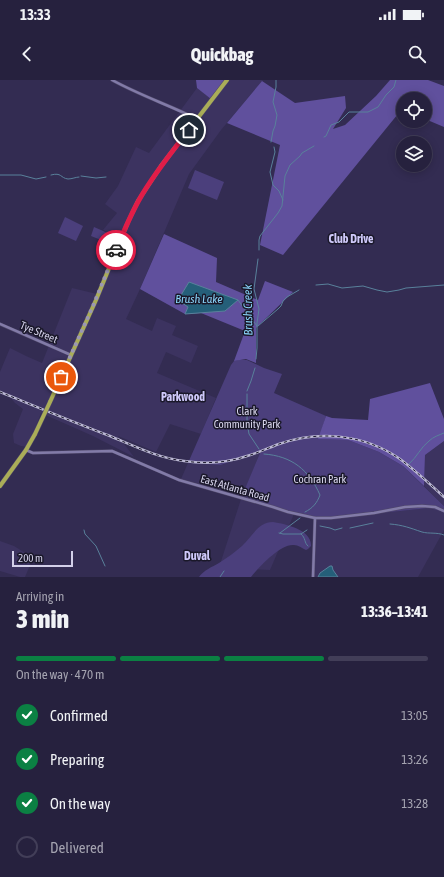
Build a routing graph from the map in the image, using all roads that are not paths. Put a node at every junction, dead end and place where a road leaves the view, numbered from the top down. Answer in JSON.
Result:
{"nodes":[{"id":1,"x":112,"y":80,"type":"edge"},
{"id":2,"x":227,"y":80,"type":"edge"},
{"id":3,"x":197,"y":119,"type":"junction"},
{"id":4,"x":0,"y":324,"type":"edge"},
{"id":5,"x":72,"y":355,"type":"junction"},
{"id":6,"x":26,"y":450,"type":"junction"},
{"id":7,"x":0,"y":486,"type":"edge"},
{"id":8,"x":444,"y":511,"type":"edge"},
{"id":9,"x":315,"y":518,"type":"junction"},
{"id":10,"x":313,"y":577,"type":"edge"}],
"edges":[{"from":1,"to":3,"type":"street"},
{"from":2,"to":3,"type":"highway"},
{"from":3,"to":5,"type":"highway"},
{"from":4,"to":5,"type":"street","name":"Tye Street"},
{"from":5,"to":6,"type":"highway","bridge":true},
{"from":6,"to":7,"type":"highway"},
{"from":6,"to":9,"type":"street","name":"East Atlanta Road"},
{"from":8,"to":9,"type":"street","name":"East Atlanta Road"},
{"from":9,"to":10,"type":"street"}]}
